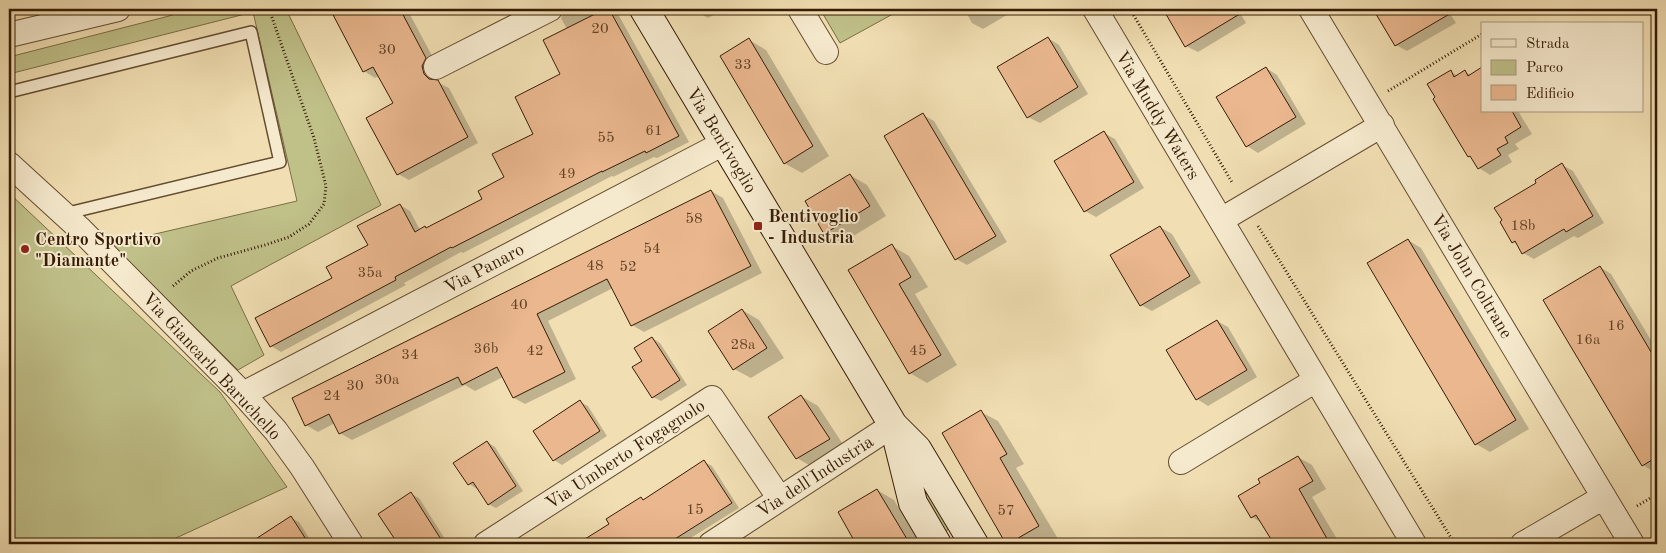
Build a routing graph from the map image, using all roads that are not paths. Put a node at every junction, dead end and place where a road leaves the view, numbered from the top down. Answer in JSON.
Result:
{"nodes":[{"id":1,"x":118,"y":9,"type":"edge"},
{"id":2,"x":550,"y":9,"type":"edge"},
{"id":3,"x":644,"y":9,"type":"edge"},
{"id":4,"x":800,"y":9,"type":"edge"},
{"id":5,"x":1095,"y":9,"type":"edge"},
{"id":6,"x":1311,"y":9,"type":"edge"},
{"id":7,"x":9,"y":35,"type":"edge"},
{"id":8,"x":826,"y":52,"type":"dead end"},
{"id":9,"x":436,"y":66,"type":"dead end"},
{"id":10,"x":9,"y":92,"type":"edge"},
{"id":11,"x":1382,"y":125,"type":"junction"},
{"id":12,"x":724,"y":143,"type":"junction"},
{"id":13,"x":9,"y":164,"type":"edge"},
{"id":14,"x":64,"y":214,"type":"junction"},
{"id":15,"x":1221,"y":220,"type":"junction"},
{"id":16,"x":1316,"y":380,"type":"junction"},
{"id":17,"x":243,"y":394,"type":"junction"},
{"id":18,"x":894,"y":425,"type":"junction"},
{"id":19,"x":1181,"y":462,"type":"dead end"},
{"id":20,"x":1604,"y":497,"type":"junction"},
{"id":21,"x":780,"y":500,"type":"junction"},
{"id":22,"x":351,"y":544,"type":"edge"},
{"id":23,"x":486,"y":544,"type":"edge"},
{"id":24,"x":711,"y":544,"type":"edge"},
{"id":25,"x":937,"y":544,"type":"edge"},
{"id":26,"x":974,"y":544,"type":"edge"},
{"id":27,"x":1414,"y":544,"type":"edge"},
{"id":28,"x":1523,"y":544,"type":"edge"},
{"id":29,"x":1632,"y":544,"type":"edge"}],
"edges":[{"from":1,"to":7,"type":"street"},
{"from":2,"to":9,"type":"street"},
{"from":3,"to":12,"type":"street","name":"Via Bentivoglio"},
{"from":4,"to":8,"type":"street"},
{"from":5,"to":15,"type":"street","name":"Via Muddy Waters"},
{"from":6,"to":11,"type":"street","name":"Via John Coltrane"},
{"from":10,"to":14,"type":"lane"},
{"from":11,"to":15,"type":"street"},
{"from":11,"to":20,"type":"street","name":"Via John Coltrane"},
{"from":12,"to":17,"type":"street","name":"Via Panaro"},
{"from":12,"to":18,"type":"street","name":"Via Bentivoglio"},
{"from":13,"to":14,"type":"street","name":"Via Giancarlo Baruchello"},
{"from":14,"to":17,"type":"street","name":"Via Giancarlo Baruchello"},
{"from":15,"to":16,"type":"street","name":"Via Muddy Waters"},
{"from":16,"to":19,"type":"street"},
{"from":16,"to":27,"type":"street","name":"Via Muddy Waters"},
{"from":17,"to":22,"type":"street","name":"Via Giancarlo Baruchello"},
{"from":18,"to":21,"type":"street","name":"Via dell'Industria"},
{"from":18,"to":25,"type":"street","name":"Via Bentivoglio"},
{"from":18,"to":26,"type":"street","name":"Via Bentivoglio"},
{"from":20,"to":28,"type":"street"},
{"from":20,"to":29,"type":"street","name":"Via John Coltrane"},
{"from":21,"to":23,"type":"street","name":"Via Umberto Fogagnolo"},
{"from":21,"to":24,"type":"street","name":"Via dell'Industria"}]}
